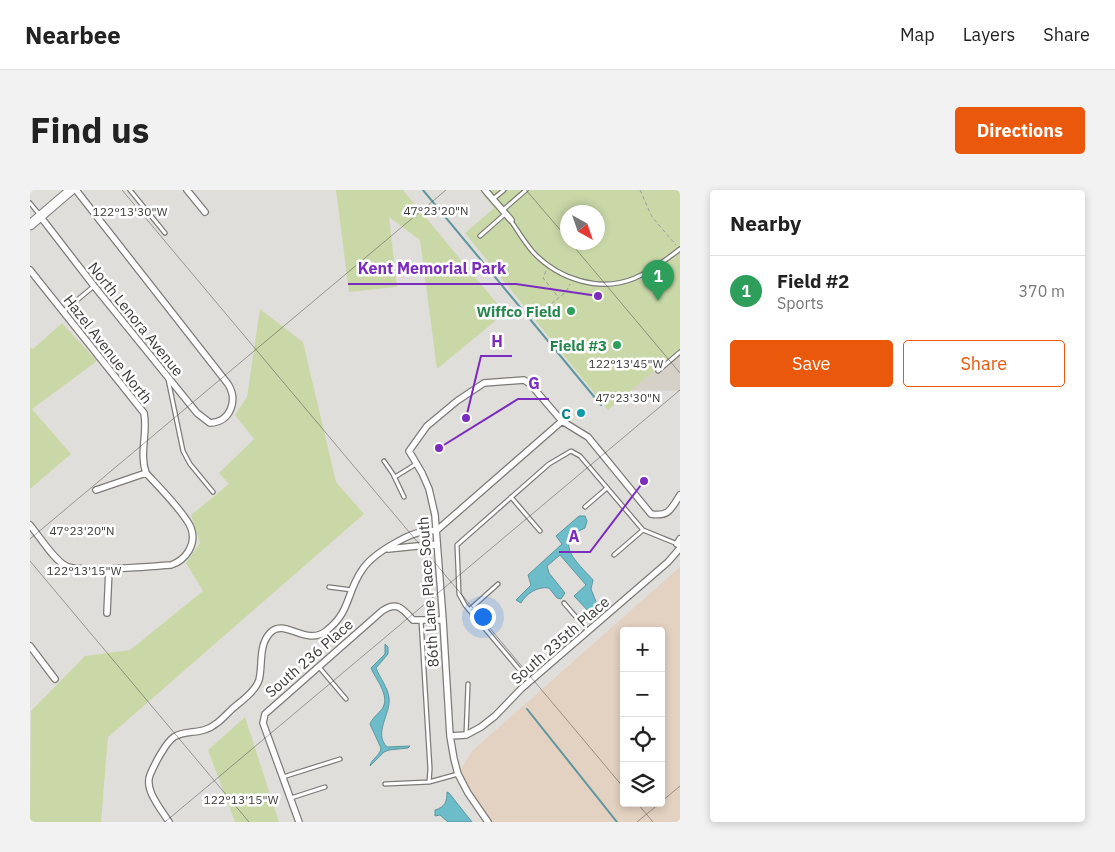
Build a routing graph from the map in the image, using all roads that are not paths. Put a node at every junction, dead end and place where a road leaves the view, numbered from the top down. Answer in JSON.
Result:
{"nodes":[{"id":1,"x":71,"y":190,"type":"edge"},
{"id":2,"x":76,"y":190,"type":"edge"},
{"id":3,"x":130,"y":190,"type":"edge"},
{"id":4,"x":187,"y":190,"type":"edge"},
{"id":5,"x":485,"y":190,"type":"edge"},
{"id":6,"x":504,"y":190,"type":"edge"},
{"id":7,"x":526,"y":190,"type":"edge"},
{"id":8,"x":493,"y":199,"type":"junction"},
{"id":9,"x":30,"y":203,"type":"edge"},
{"id":10,"x":205,"y":212,"type":"dead end"},
{"id":11,"x":504,"y":212,"type":"junction"},
{"id":12,"x":40,"y":216,"type":"junction"},
{"id":13,"x":511,"y":220,"type":"joint"},
{"id":14,"x":30,"y":225,"type":"edge"},
{"id":15,"x":165,"y":233,"type":"dead end"},
{"id":16,"x":480,"y":236,"type":"dead end"},
{"id":17,"x":680,"y":249,"type":"edge"},
{"id":18,"x":30,"y":270,"type":"edge"},
{"id":19,"x":94,"y":286,"type":"junction"},
{"id":20,"x":63,"y":311,"type":"junction"},
{"id":21,"x":680,"y":352,"type":"edge"},
{"id":22,"x":658,"y":371,"type":"dead end"},
{"id":23,"x":168,"y":379,"type":"junction"},
{"id":24,"x":562,"y":421,"type":"junction"},
{"id":25,"x":384,"y":461,"type":"dead end"},
{"id":26,"x":416,"y":463,"type":"junction"},
{"id":27,"x":146,"y":473,"type":"junction"},
{"id":28,"x":395,"y":477,"type":"junction"},
{"id":29,"x":607,"y":488,"type":"junction"},
{"id":30,"x":96,"y":490,"type":"dead end"},
{"id":31,"x":213,"y":492,"type":"dead end"},
{"id":32,"x":680,"y":495,"type":"edge"},
{"id":33,"x":404,"y":497,"type":"dead end"},
{"id":34,"x":511,"y":498,"type":"junction"},
{"id":35,"x":585,"y":506,"type":"dead end"},
{"id":36,"x":677,"y":506,"type":"edge"},
{"id":37,"x":30,"y":525,"type":"edge"},
{"id":38,"x":643,"y":530,"type":"junction"},
{"id":39,"x":436,"y":531,"type":"junction"},
{"id":40,"x":540,"y":531,"type":"dead end"},
{"id":41,"x":437,"y":544,"type":"junction"},
{"id":42,"x":679,"y":544,"type":"edge"},
{"id":43,"x":386,"y":550,"type":"junction"},
{"id":44,"x":614,"y":555,"type":"dead end"},
{"id":45,"x":110,"y":569,"type":"junction"},
{"id":46,"x":498,"y":584,"type":"dead end"},
{"id":47,"x":330,"y":587,"type":"dead end"},
{"id":48,"x":352,"y":590,"type":"junction"},
{"id":49,"x":564,"y":603,"type":"dead end"},
{"id":50,"x":469,"y":610,"type":"junction"},
{"id":51,"x":106,"y":613,"type":"dead end"},
{"id":52,"x":421,"y":620,"type":"junction"},
{"id":53,"x":443,"y":620,"type":"junction"},
{"id":54,"x":588,"y":631,"type":"junction"},
{"id":55,"x":30,"y":646,"type":"edge"},
{"id":56,"x":318,"y":666,"type":"junction"},
{"id":57,"x":55,"y":679,"type":"dead end"},
{"id":58,"x":529,"y":682,"type":"junction"},
{"id":59,"x":468,"y":684,"type":"dead end"},
{"id":60,"x":346,"y":699,"type":"dead end"},
{"id":61,"x":466,"y":735,"type":"junction"},
{"id":62,"x":450,"y":736,"type":"junction"},
{"id":63,"x":340,"y":759,"type":"dead end"},
{"id":64,"x":458,"y":774,"type":"junction"},
{"id":65,"x":283,"y":777,"type":"junction"},
{"id":66,"x":429,"y":782,"type":"junction"},
{"id":67,"x":385,"y":784,"type":"dead end"},
{"id":68,"x":325,"y":787,"type":"dead end"},
{"id":69,"x":290,"y":799,"type":"junction"},
{"id":70,"x":169,"y":822,"type":"edge"},
{"id":71,"x":299,"y":822,"type":"edge"},
{"id":72,"x":488,"y":822,"type":"edge"}],
"edges":[{"from":1,"to":12,"type":"main road"},
{"from":2,"to":23,"type":"street","name":"North Lenora Avenue"},
{"from":3,"to":15,"type":"lane"},
{"from":4,"to":10,"type":"street"},
{"from":5,"to":8,"type":"street"},
{"from":6,"to":8,"type":"lane"},
{"from":7,"to":11,"type":"lane"},
{"from":8,"to":11,"type":"street"},
{"from":9,"to":12,"type":"lane"},
{"from":11,"to":13,"type":"street"},
{"from":11,"to":16,"type":"lane"},
{"from":12,"to":14,"type":"main road"},
{"from":12,"to":19,"type":"street","name":"North Lenora Avenue"},
{"from":13,"to":17,"type":"lane"},
{"from":18,"to":20,"type":"street","name":"Hazel Avenue North"},
{"from":19,"to":20,"type":"lane"},
{"from":19,"to":23,"type":"street","name":"North Lenora Avenue"},
{"from":20,"to":27,"type":"street","name":"Hazel Avenue North"},
{"from":21,"to":22,"type":"lane"},
{"from":23,"to":31,"type":"lane"},
{"from":24,"to":26,"type":"street","name":"86th Lane Place South"},
{"from":24,"to":36,"type":"street"},
{"from":24,"to":39,"type":"street"},
{"from":25,"to":28,"type":"lane"},
{"from":26,"to":28,"type":"lane"},
{"from":26,"to":39,"type":"street","name":"86th Lane Place South"},
{"from":27,"to":30,"type":"street"},
{"from":27,"to":45,"type":"street"},
{"from":28,"to":33,"type":"lane"},
{"from":29,"to":34,"type":"lane"},
{"from":29,"to":35,"type":"lane"},
{"from":29,"to":38,"type":"lane"},
{"from":32,"to":36,"type":"street"},
{"from":34,"to":40,"type":"lane"},
{"from":34,"to":50,"type":"lane"},
{"from":37,"to":45,"type":"street"},
{"from":38,"to":42,"type":"lane"},
{"from":38,"to":44,"type":"lane"},
{"from":39,"to":41,"type":"street","name":"86th Lane Place South"},
{"from":39,"to":43,"type":"street"},
{"from":41,"to":43,"type":"street"},
{"from":41,"to":53,"type":"street","name":"86th Lane Place South"},
{"from":42,"to":54,"type":"street","name":"South 235th Place"},
{"from":43,"to":48,"type":"street"},
{"from":45,"to":51,"type":"street"},
{"from":46,"to":50,"type":"lane"},
{"from":47,"to":48,"type":"lane"},
{"from":48,"to":70,"type":"street"},
{"from":49,"to":54,"type":"lane"},
{"from":50,"to":58,"type":"lane"},
{"from":52,"to":53,"type":"street","name":"South 236 Place"},
{"from":52,"to":56,"type":"street","name":"South 236 Place"},
{"from":52,"to":66,"type":"lane"},
{"from":53,"to":62,"type":"street","name":"86th Lane Place South"},
{"from":54,"to":58,"type":"street","name":"South 235th Place"},
{"from":55,"to":57,"type":"street"},
{"from":56,"to":60,"type":"lane"},
{"from":56,"to":65,"type":"street","name":"South 236 Place"},
{"from":58,"to":61,"type":"street","name":"South 235th Place"},
{"from":59,"to":61,"type":"lane"},
{"from":61,"to":62,"type":"street","name":"South 235th Place"},
{"from":62,"to":64,"type":"street","name":"86th Lane Place South"},
{"from":63,"to":65,"type":"lane"},
{"from":64,"to":66,"type":"lane"},
{"from":64,"to":72,"type":"street","name":"86th Lane Place South"},
{"from":65,"to":69,"type":"street","name":"South 236 Place"},
{"from":66,"to":67,"type":"lane"},
{"from":68,"to":69,"type":"lane"},
{"from":69,"to":71,"type":"street","name":"South 236 Place"}]}
